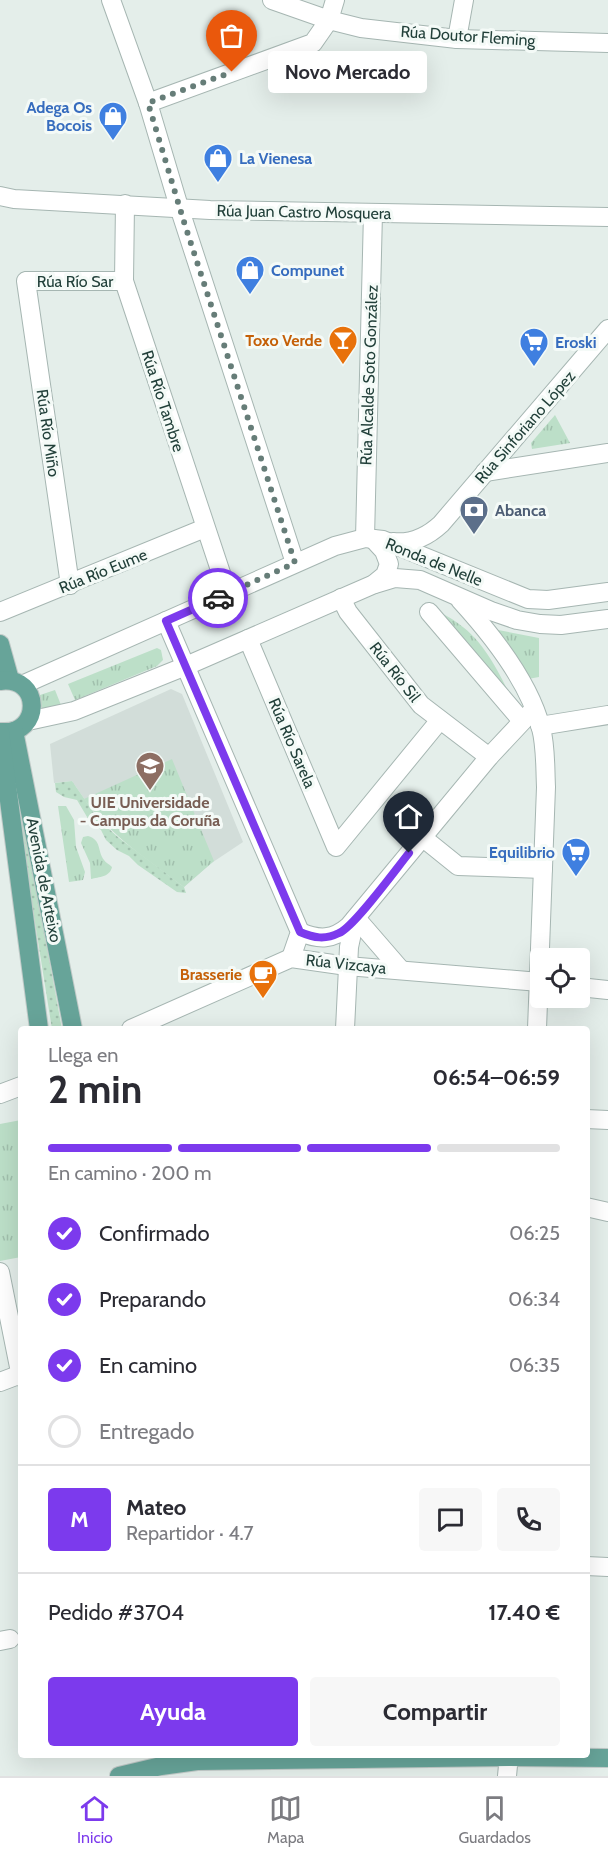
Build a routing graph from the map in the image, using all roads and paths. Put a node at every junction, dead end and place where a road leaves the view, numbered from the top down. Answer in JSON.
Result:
{"nodes":[{"id":1,"x":111,"y":0,"type":"edge"},
{"id":2,"x":272,"y":0,"type":"edge"},
{"id":3,"x":335,"y":0,"type":"edge"},
{"id":4,"x":464,"y":0,"type":"edge"},
{"id":5,"x":328,"y":20,"type":"junction"},
{"id":6,"x":458,"y":39,"type":"junction"},
{"id":7,"x":608,"y":43,"type":"edge"},
{"id":8,"x":148,"y":103,"type":"junction"},
{"id":9,"x":0,"y":196,"type":"edge"},
{"id":10,"x":126,"y":204,"type":"junction"},
{"id":11,"x":179,"y":207,"type":"junction"},
{"id":12,"x":373,"y":213,"type":"junction"},
{"id":13,"x":608,"y":218,"type":"edge"},
{"id":14,"x":26,"y":281,"type":"joint"},
{"id":15,"x":124,"y":282,"type":"junction"},
{"id":16,"x":608,"y":329,"type":"edge"},
{"id":17,"x":608,"y":453,"type":"edge"},
{"id":18,"x":486,"y":472,"type":"junction"},
{"id":19,"x":441,"y":524,"type":"junction"},
{"id":20,"x":205,"y":528,"type":"junction"},
{"id":21,"x":369,"y":538,"type":"junction"},
{"id":22,"x":392,"y":542,"type":"junction"},
{"id":23,"x":295,"y":563,"type":"junction"},
{"id":24,"x":452,"y":568,"type":"junction"},
{"id":25,"x":70,"y":585,"type":"junction"},
{"id":26,"x":372,"y":585,"type":"junction"},
{"id":27,"x":608,"y":592,"type":"edge"},
{"id":28,"x":228,"y":594,"type":"junction"},
{"id":29,"x":457,"y":597,"type":"junction"},
{"id":30,"x":341,"y":598,"type":"junction"},
{"id":31,"x":0,"y":612,"type":"edge"},
{"id":32,"x":429,"y":612,"type":"dead end"},
{"id":33,"x":608,"y":619,"type":"edge"},
{"id":34,"x":166,"y":621,"type":"junction"},
{"id":35,"x":248,"y":639,"type":"junction"},
{"id":36,"x":0,"y":644,"type":"edge"},
{"id":37,"x":186,"y":666,"type":"junction"},
{"id":38,"x":11,"y":682,"type":"edge"},
{"id":39,"x":528,"y":715,"type":"junction"},
{"id":40,"x":608,"y":715,"type":"edge"},
{"id":41,"x":440,"y":720,"type":"junction"},
{"id":42,"x":540,"y":726,"type":"junction"},
{"id":43,"x":10,"y":729,"type":"edge"},
{"id":44,"x":489,"y":757,"type":"junction"},
{"id":45,"x":5,"y":810,"type":"edge"},
{"id":46,"x":422,"y":837,"type":"junction"},
{"id":47,"x":543,"y":869,"type":"junction"},
{"id":48,"x":356,"y":918,"type":"junction"},
{"id":49,"x":300,"y":932,"type":"junction"},
{"id":50,"x":540,"y":948,"type":"edge"},
{"id":51,"x":291,"y":958,"type":"junction"},
{"id":52,"x":347,"y":966,"type":"junction"},
{"id":53,"x":401,"y":970,"type":"junction"},
{"id":54,"x":530,"y":981,"type":"edge"},
{"id":55,"x":590,"y":988,"type":"edge"},
{"id":56,"x":608,"y":990,"type":"edge"},
{"id":57,"x":538,"y":1008,"type":"edge"},
{"id":58,"x":39,"y":1026,"type":"edge"},
{"id":59,"x":72,"y":1026,"type":"edge"},
{"id":60,"x":137,"y":1026,"type":"edge"},
{"id":61,"x":345,"y":1026,"type":"edge"},
{"id":62,"x":537,"y":1026,"type":"edge"},
{"id":63,"x":18,"y":1087,"type":"edge"},
{"id":64,"x":0,"y":1094,"type":"edge"},
{"id":65,"x":590,"y":1119,"type":"edge"},
{"id":66,"x":608,"y":1120,"type":"edge"},
{"id":67,"x":590,"y":1208,"type":"edge"},
{"id":68,"x":608,"y":1212,"type":"edge"},
{"id":69,"x":0,"y":1272,"type":"edge"},
{"id":70,"x":18,"y":1360,"type":"edge"},
{"id":71,"x":18,"y":1376,"type":"edge"},
{"id":72,"x":0,"y":1382,"type":"edge"},
{"id":73,"x":590,"y":1566,"type":"edge"},
{"id":74,"x":608,"y":1567,"type":"edge"},
{"id":75,"x":299,"y":1758,"type":"edge"},
{"id":76,"x":509,"y":1758,"type":"edge"},
{"id":77,"x":590,"y":1758,"type":"edge"},
{"id":78,"x":608,"y":1758,"type":"edge"},
{"id":79,"x":198,"y":1764,"type":"edge"},
{"id":80,"x":161,"y":1766,"type":"edge"},
{"id":81,"x":119,"y":1776,"type":"edge"},
{"id":82,"x":507,"y":1776,"type":"edge"}],
"edges":[{"from":1,"to":8,"type":"street"},
{"from":2,"to":5,"type":"street","name":"Rúa Doutor Fleming"},
{"from":3,"to":5,"type":"street"},
{"from":4,"to":6,"type":"street"},
{"from":5,"to":6,"type":"street","name":"Rúa Doutor Fleming"},
{"from":5,"to":8,"type":"street"},
{"from":6,"to":7,"type":"street","name":"Rúa Doutor Fleming"},
{"from":8,"to":11,"type":"street"},
{"from":9,"to":10,"type":"street","name":"Rúa Juan Castro Mosquera"},
{"from":10,"to":11,"type":"street","name":"Rúa Juan Castro Mosquera"},
{"from":10,"to":15,"type":"street","name":"Rúa Río Tambre"},
{"from":11,"to":12,"type":"street","name":"Rúa Juan Castro Mosquera"},
{"from":11,"to":23,"type":"street"},
{"from":12,"to":13,"type":"street","name":"Rúa Juan Castro Mosquera"},
{"from":12,"to":21,"type":"street","name":"Rúa Alcalde Soto González"},
{"from":14,"to":15,"type":"street","name":"Rúa Río Sar"},
{"from":14,"to":25,"type":"street","name":"Rúa Río Miño"},
{"from":15,"to":20,"type":"street","name":"Rúa Río Tambre"},
{"from":16,"to":18,"type":"street","name":"Rúa Sinforiano López"},
{"from":17,"to":18,"type":"street"},
{"from":18,"to":19,"type":"street","name":"Rúa Sinforiano López"},
{"from":19,"to":22,"type":"street","name":"Rúa Sinforiano López"},
{"from":19,"to":24,"type":"street"},
{"from":20,"to":25,"type":"street","name":"Rúa Río Eume"},
{"from":20,"to":28,"type":"street","name":"Rúa Río Tambre"},
{"from":21,"to":22,"type":"street","name":"Ronda de Nelle"},
{"from":21,"to":23,"type":"street","name":"Ronda de Nelle"},
{"from":21,"to":26,"type":"street"},
{"from":22,"to":24,"type":"street","name":"Ronda de Nelle"},
{"from":23,"to":28,"type":"street","name":"Ronda de Nelle"},
{"from":24,"to":27,"type":"street","name":"Ronda de Nelle"},
{"from":25,"to":31,"type":"street","name":"Rúa Río Eume"},
{"from":26,"to":29,"type":"street","name":"Ronda de Nelle"},
{"from":26,"to":30,"type":"street","name":"Ronda de Nelle"},
{"from":28,"to":34,"type":"street","name":"Ronda de Nelle"},
{"from":29,"to":33,"type":"street","name":"Ronda de Nelle"},
{"from":29,"to":39,"type":"street"},
{"from":30,"to":35,"type":"street","name":"Ronda de Nelle"},
{"from":30,"to":41,"type":"street","name":"Rúa Río Sil"},
{"from":32,"to":39,"type":"street"},
{"from":34,"to":37,"type":"street"},
{"from":34,"to":38,"type":"street","name":"Ronda de Nelle"},
{"from":35,"to":37,"type":"street","name":"Ronda de Nelle"},
{"from":35,"to":41,"type":"street","name":"Rúa Río Sarela"},
{"from":36,"to":38,"type":"main road"},
{"from":37,"to":43,"type":"street","name":"Ronda de Nelle"},
{"from":37,"to":49,"type":"street"},
{"from":38,"to":43,"type":"main road"},
{"from":39,"to":42,"type":"street"},
{"from":39,"to":44,"type":"street"},
{"from":40,"to":42,"type":"street"},
{"from":41,"to":44,"type":"street","name":"Rúa Río Sil"},
{"from":42,"to":47,"type":"street"},
{"from":43,"to":45,"type":"main road","name":"Avenida de Arteixo"},
{"from":43,"to":59,"type":"main road","name":"Avenida de Arteixo"},
{"from":44,"to":46,"type":"street"},
{"from":45,"to":58,"type":"main road","name":"Avenida de Arteixo"},
{"from":46,"to":47,"type":"street"},
{"from":46,"to":48,"type":"street"},
{"from":47,"to":50,"type":"street"},
{"from":48,"to":49,"type":"street"},
{"from":48,"to":52,"type":"street"},
{"from":48,"to":53,"type":"street"},
{"from":49,"to":51,"type":"street"},
{"from":51,"to":52,"type":"street","name":"Rúa Vizcaya"},
{"from":51,"to":60,"type":"street","name":"Rúa Vizcaya"},
{"from":52,"to":53,"type":"street","name":"Rúa Vizcaya"},
{"from":52,"to":61,"type":"street"},
{"from":53,"to":54,"type":"street","name":"Rúa Vizcaya"},
{"from":55,"to":56,"type":"street"},
{"from":57,"to":62,"type":"street"},
{"from":63,"to":64,"type":"street"},
{"from":65,"to":66,"type":"street"},
{"from":67,"to":68,"type":"street"},
{"from":69,"to":70,"type":"street"},
{"from":71,"to":72,"type":"street"},
{"from":73,"to":74,"type":"street"},
{"from":75,"to":79,"type":"main road"},
{"from":76,"to":82,"type":"street"},
{"from":77,"to":78,"type":"main road"},
{"from":79,"to":80,"type":"main road"},
{"from":80,"to":81,"type":"main road"}]}
